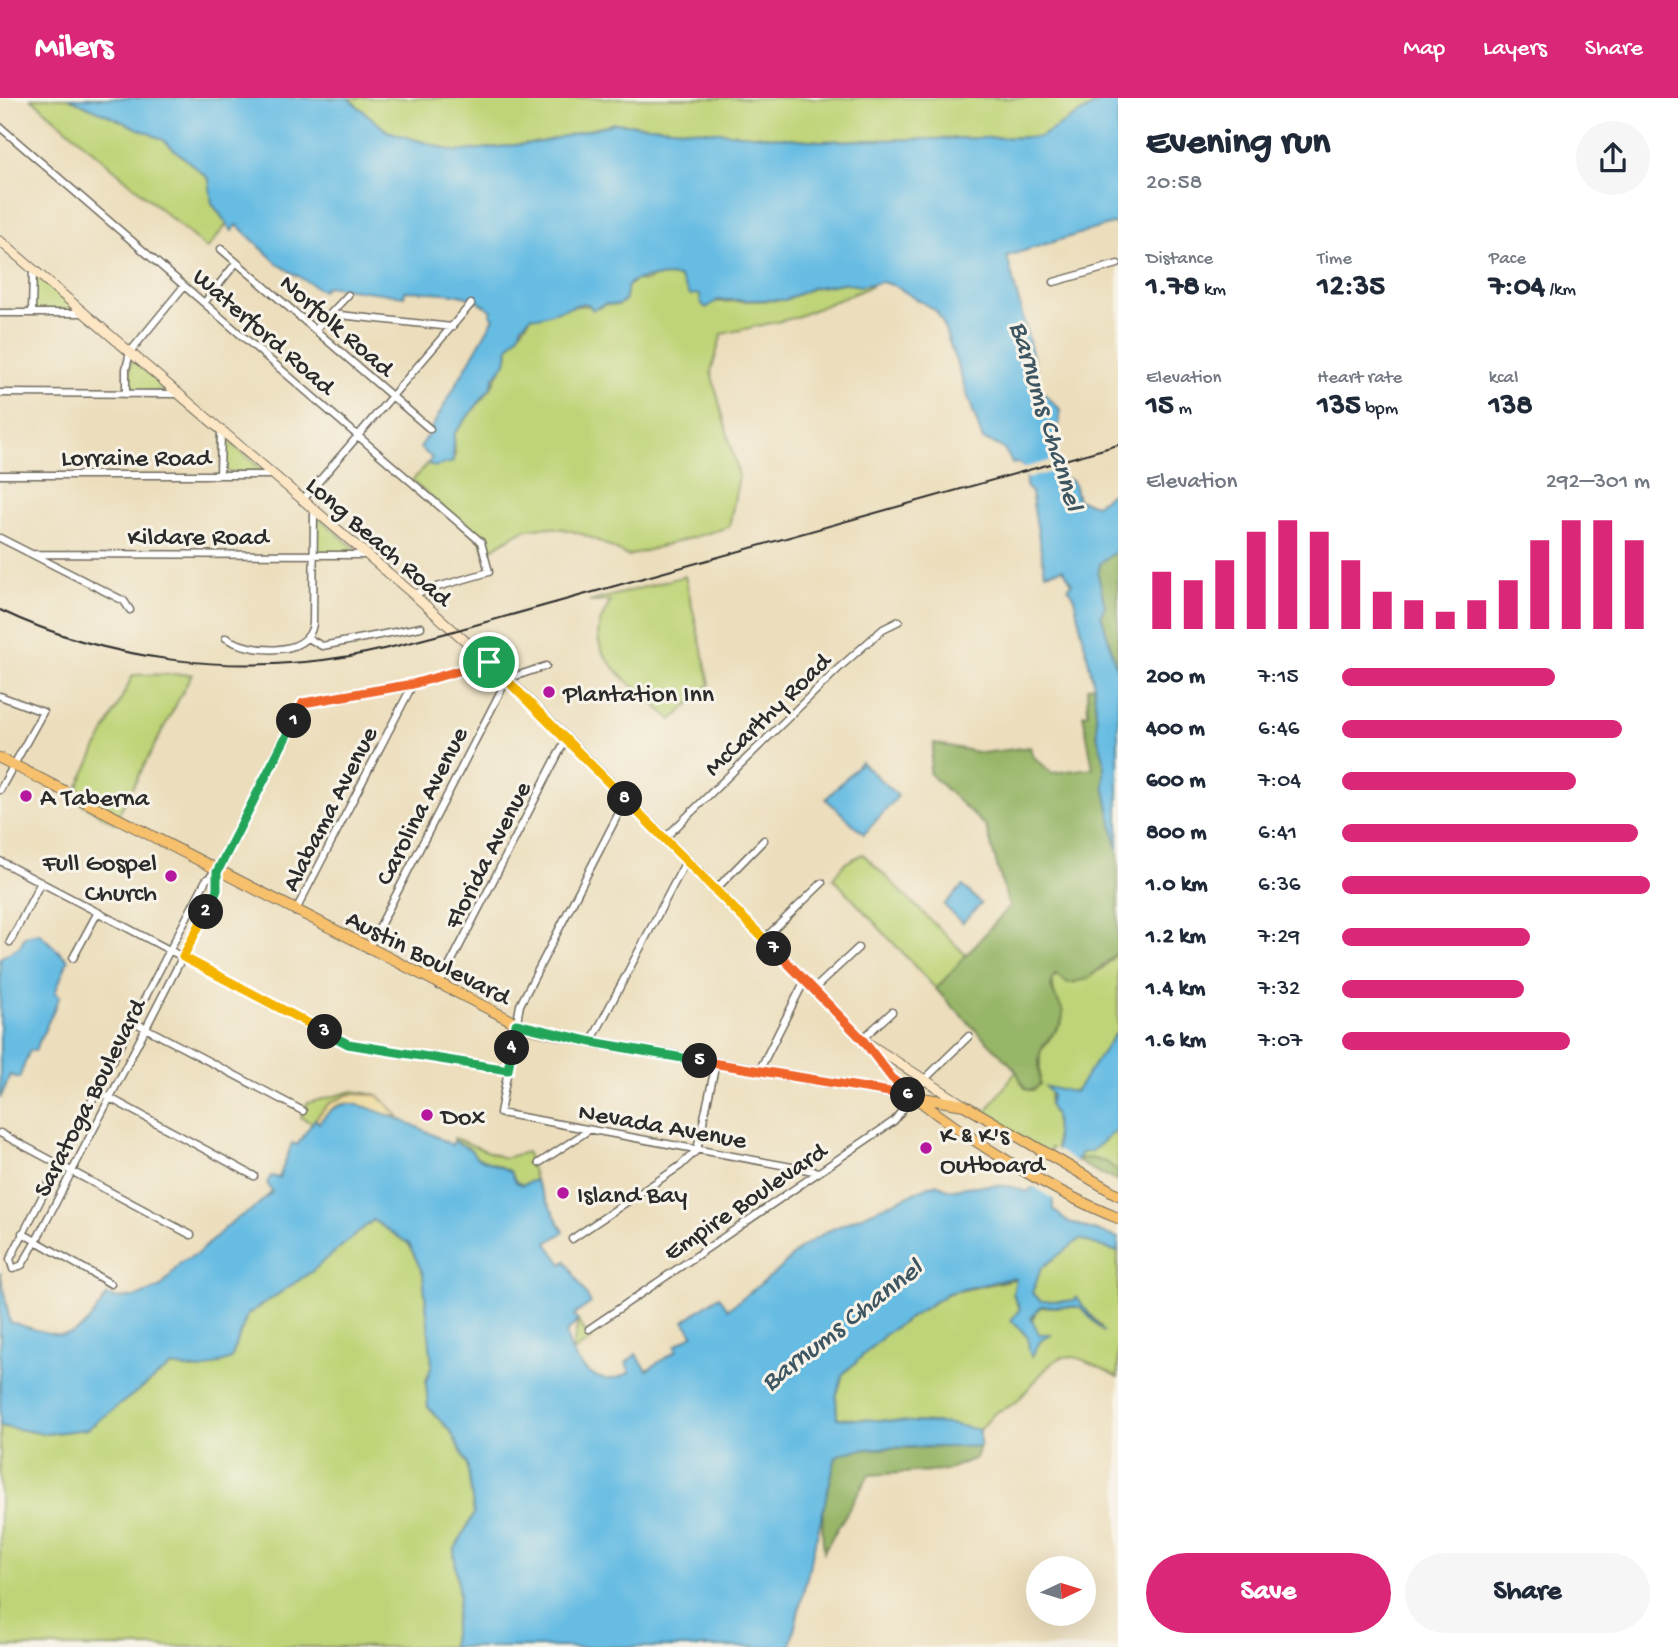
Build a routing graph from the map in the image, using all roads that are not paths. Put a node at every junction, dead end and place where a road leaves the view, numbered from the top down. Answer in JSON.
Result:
{"nodes":[{"id":1,"x":0,"y":127,"type":"edge"},
{"id":2,"x":0,"y":241,"type":"edge"},
{"id":3,"x":220,"y":249,"type":"dead end"},
{"id":4,"x":236,"y":263,"type":"junction"},
{"id":5,"x":1118,"y":264,"type":"edge"},
{"id":6,"x":33,"y":269,"type":"junction"},
{"id":7,"x":1054,"y":282,"type":"dead end"},
{"id":8,"x":184,"y":286,"type":"junction"},
{"id":9,"x":348,"y":295,"type":"dead end"},
{"id":10,"x":204,"y":303,"type":"junction"},
{"id":11,"x":471,"y":304,"type":"dead end"},
{"id":12,"x":0,"y":313,"type":"edge"},
{"id":13,"x":32,"y":313,"type":"junction"},
{"id":14,"x":83,"y":313,"type":"junction"},
{"id":15,"x":330,"y":314,"type":"junction"},
{"id":16,"x":452,"y":327,"type":"junction"},
{"id":17,"x":315,"y":330,"type":"junction"},
{"id":18,"x":130,"y":352,"type":"junction"},
{"id":19,"x":0,"y":393,"type":"edge"},
{"id":20,"x":126,"y":394,"type":"junction"},
{"id":21,"x":177,"y":394,"type":"junction"},
{"id":22,"x":392,"y":396,"type":"junction"},
{"id":23,"x":430,"y":429,"type":"dead end"},
{"id":24,"x":221,"y":431,"type":"junction"},
{"id":25,"x":358,"y":436,"type":"junction"},
{"id":26,"x":0,"y":475,"type":"edge"},
{"id":27,"x":220,"y":475,"type":"junction"},
{"id":28,"x":271,"y":475,"type":"junction"},
{"id":29,"x":302,"y":501,"type":"junction"},
{"id":30,"x":314,"y":511,"type":"junction"},
{"id":31,"x":0,"y":538,"type":"edge"},
{"id":32,"x":32,"y":554,"type":"junction"},
{"id":33,"x":313,"y":555,"type":"junction"},
{"id":34,"x":364,"y":555,"type":"junction"},
{"id":35,"x":413,"y":594,"type":"junction"},
{"id":36,"x":130,"y":610,"type":"dead end"},
{"id":37,"x":899,"y":621,"type":"dead end"},
{"id":38,"x":421,"y":627,"type":"dead end"},
{"id":39,"x":226,"y":638,"type":"dead end"},
{"id":40,"x":307,"y":638,"type":"junction"},
{"id":41,"x":489,"y":662,"type":"junction"},
{"id":42,"x":546,"y":666,"type":"dead end"},
{"id":43,"x":507,"y":679,"type":"junction"},
{"id":44,"x":413,"y":684,"type":"junction"},
{"id":45,"x":0,"y":696,"type":"edge"},
{"id":46,"x":566,"y":739,"type":"junction"},
{"id":47,"x":0,"y":758,"type":"edge"},
{"id":48,"x":14,"y":765,"type":"junction"},
{"id":49,"x":0,"y":790,"type":"edge"},
{"id":50,"x":626,"y":799,"type":"junction"},
{"id":51,"x":664,"y":839,"type":"junction"},
{"id":52,"x":764,"y":840,"type":"dead end"},
{"id":53,"x":0,"y":861,"type":"edge"},
{"id":54,"x":686,"y":861,"type":"junction"},
{"id":55,"x":217,"y":872,"type":"junction"},
{"id":56,"x":41,"y":882,"type":"junction"},
{"id":57,"x":822,"y":883,"type":"dead end"},
{"id":58,"x":715,"y":890,"type":"junction"},
{"id":59,"x":98,"y":912,"type":"junction"},
{"id":60,"x":295,"y":912,"type":"junction"},
{"id":61,"x":764,"y":939,"type":"junction"},
{"id":62,"x":10,"y":942,"type":"dead end"},
{"id":63,"x":858,"y":948,"type":"dead end"},
{"id":64,"x":368,"y":949,"type":"junction"},
{"id":65,"x":170,"y":950,"type":"junction"},
{"id":66,"x":183,"y":957,"type":"junction"},
{"id":67,"x":73,"y":958,"type":"dead end"},
{"id":68,"x":805,"y":980,"type":"junction"},
{"id":69,"x":439,"y":986,"type":"junction"},
{"id":70,"x":814,"y":989,"type":"junction"},
{"id":71,"x":892,"y":1012,"type":"dead end"},
{"id":72,"x":132,"y":1021,"type":"junction"},
{"id":73,"x":516,"y":1024,"type":"junction"},
{"id":74,"x":146,"y":1028,"type":"junction"},
{"id":75,"x":969,"y":1036,"type":"dead end"},
{"id":76,"x":862,"y":1039,"type":"junction"},
{"id":77,"x":592,"y":1042,"type":"junction"},
{"id":78,"x":716,"y":1063,"type":"junction"},
{"id":79,"x":508,"y":1070,"type":"junction"},
{"id":80,"x":759,"y":1071,"type":"junction"},
{"id":81,"x":926,"y":1078,"type":"junction"},
{"id":82,"x":97,"y":1091,"type":"junction"},
{"id":83,"x":915,"y":1096,"type":"junction"},
{"id":84,"x":110,"y":1098,"type":"junction"},
{"id":85,"x":964,"y":1105,"type":"junction"},
{"id":86,"x":303,"y":1111,"type":"dead end"},
{"id":87,"x":589,"y":1130,"type":"junction"},
{"id":88,"x":0,"y":1133,"type":"edge"},
{"id":89,"x":697,"y":1150,"type":"junction"},
{"id":90,"x":539,"y":1163,"type":"dead end"},
{"id":91,"x":57,"y":1164,"type":"junction"},
{"id":92,"x":72,"y":1171,"type":"junction"},
{"id":93,"x":819,"y":1172,"type":"junction"},
{"id":94,"x":254,"y":1175,"type":"dead end"},
{"id":95,"x":1118,"y":1195,"type":"edge"},
{"id":96,"x":1118,"y":1218,"type":"edge"},
{"id":97,"x":22,"y":1233,"type":"junction"},
{"id":98,"x":191,"y":1235,"type":"dead end"},
{"id":99,"x":572,"y":1239,"type":"dead end"},
{"id":100,"x":36,"y":1241,"type":"junction"},
{"id":101,"x":111,"y":1284,"type":"dead end"},
{"id":102,"x":589,"y":1329,"type":"dead end"}],
"edges":[{"from":1,"to":8,"type":"street","name":"Waterford Road"},
{"from":2,"to":6,"type":"main road","name":"Long Beach Road"},
{"from":3,"to":4,"type":"street","name":"Norfolk Road"},
{"from":4,"to":10,"type":"street"},
{"from":4,"to":17,"type":"street","name":"Norfolk Road"},
{"from":5,"to":7,"type":"street"},
{"from":6,"to":13,"type":"street"},
{"from":6,"to":14,"type":"main road","name":"Long Beach Road"},
{"from":8,"to":10,"type":"street","name":"Waterford Road"},
{"from":8,"to":18,"type":"street"},
{"from":9,"to":15,"type":"street"},
{"from":10,"to":25,"type":"street","name":"Waterford Road"},
{"from":11,"to":16,"type":"street"},
{"from":12,"to":13,"type":"street"},
{"from":13,"to":14,"type":"street"},
{"from":14,"to":18,"type":"main road","name":"Long Beach Road"},
{"from":15,"to":16,"type":"street"},
{"from":15,"to":17,"type":"street"},
{"from":16,"to":22,"type":"street"},
{"from":17,"to":22,"type":"street","name":"Norfolk Road"},
{"from":18,"to":20,"type":"street"},
{"from":18,"to":21,"type":"main road","name":"Long Beach Road"},
{"from":19,"to":20,"type":"street"},
{"from":20,"to":21,"type":"street"},
{"from":21,"to":24,"type":"main road","name":"Long Beach Road"},
{"from":22,"to":23,"type":"street","name":"Norfolk Road"},
{"from":22,"to":25,"type":"street"},
{"from":24,"to":27,"type":"street"},
{"from":24,"to":28,"type":"main road","name":"Long Beach Road"},
{"from":25,"to":29,"type":"street"},
{"from":25,"to":35,"type":"street","name":"Waterford Road"},
{"from":26,"to":27,"type":"street","name":"Lorraine Road"},
{"from":27,"to":28,"type":"street","name":"Lorraine Road"},
{"from":28,"to":29,"type":"main road","name":"Long Beach Road"},
{"from":29,"to":30,"type":"main road","name":"Long Beach Road"},
{"from":30,"to":33,"type":"street"},
{"from":30,"to":34,"type":"main road","name":"Long Beach Road"},
{"from":31,"to":32,"type":"street"},
{"from":32,"to":33,"type":"street","name":"Kildare Road"},
{"from":32,"to":36,"type":"street"},
{"from":33,"to":34,"type":"street","name":"Kildare Road"},
{"from":33,"to":40,"type":"street"},
{"from":34,"to":35,"type":"main road","name":"Long Beach Road"},
{"from":35,"to":41,"type":"main road","name":"Long Beach Road"},
{"from":37,"to":51,"type":"street","name":"McCarthy Road"},
{"from":38,"to":40,"type":"street"},
{"from":39,"to":40,"type":"street"},
{"from":41,"to":43,"type":"main road","name":"Long Beach Road"},
{"from":41,"to":44,"type":"street"},
{"from":42,"to":43,"type":"street"},
{"from":43,"to":46,"type":"main road","name":"Long Beach Road"},
{"from":43,"to":64,"type":"street","name":"Carolina Avenue"},
{"from":44,"to":55,"type":"street","name":"Saratoga Boulevard"},
{"from":44,"to":60,"type":"street","name":"Alabama Avenue"},
{"from":45,"to":48,"type":"street"},
{"from":46,"to":50,"type":"main road","name":"Long Beach Road"},
{"from":46,"to":69,"type":"street","name":"Florida Avenue"},
{"from":47,"to":48,"type":"main road","name":"Austin Boulevard"},
{"from":48,"to":49,"type":"street"},
{"from":48,"to":55,"type":"main road","name":"Austin Boulevard"},
{"from":50,"to":51,"type":"main road","name":"Long Beach Road"},
{"from":50,"to":73,"type":"street"},
{"from":51,"to":54,"type":"main road","name":"Long Beach Road"},
{"from":52,"to":58,"type":"street"},
{"from":53,"to":56,"type":"street"},
{"from":54,"to":58,"type":"main road","name":"Long Beach Road"},
{"from":54,"to":77,"type":"street"},
{"from":55,"to":60,"type":"main road","name":"Austin Boulevard"},
{"from":55,"to":65,"type":"street","name":"Saratoga Boulevard"},
{"from":55,"to":66,"type":"street","name":"Saratoga Boulevard"},
{"from":56,"to":59,"type":"street"},
{"from":56,"to":62,"type":"street"},
{"from":57,"to":61,"type":"street"},
{"from":58,"to":61,"type":"main road","name":"Long Beach Road"},
{"from":59,"to":65,"type":"street"},
{"from":59,"to":67,"type":"street"},
{"from":60,"to":64,"type":"main road","name":"Austin Boulevard"},
{"from":61,"to":68,"type":"main road","name":"Long Beach Road"},
{"from":63,"to":70,"type":"street"},
{"from":64,"to":69,"type":"main road","name":"Austin Boulevard"},
{"from":65,"to":66,"type":"street"},
{"from":65,"to":72,"type":"street","name":"Saratoga Boulevard"},
{"from":66,"to":74,"type":"street","name":"Saratoga Boulevard"},
{"from":66,"to":79,"type":"street"},
{"from":68,"to":70,"type":"main road","name":"Long Beach Road"},
{"from":68,"to":80,"type":"street"},
{"from":69,"to":73,"type":"main road","name":"Austin Boulevard"},
{"from":70,"to":76,"type":"main road","name":"Long Beach Road"},
{"from":71,"to":76,"type":"street"},
{"from":72,"to":74,"type":"street"},
{"from":72,"to":82,"type":"street","name":"Saratoga Boulevard"},
{"from":73,"to":77,"type":"main road","name":"Austin Boulevard"},
{"from":73,"to":79,"type":"street"},
{"from":74,"to":84,"type":"street","name":"Saratoga Boulevard"},
{"from":74,"to":86,"type":"street"},
{"from":75,"to":81,"type":"street","name":"Empire Boulevard"},
{"from":76,"to":81,"type":"main road","name":"Long Beach Road"},
{"from":76,"to":83,"type":"main road","name":"Long Beach Road"},
{"from":77,"to":78,"type":"main road","name":"Austin Boulevard"},
{"from":78,"to":80,"type":"main road","name":"Austin Boulevard"},
{"from":78,"to":89,"type":"street"},
{"from":79,"to":87,"type":"street","name":"Nevada Avenue"},
{"from":80,"to":83,"type":"main road","name":"Austin Boulevard"},
{"from":81,"to":83,"type":"street","name":"Empire Boulevard"},
{"from":81,"to":85,"type":"main road","name":"Long Beach Road"},
{"from":82,"to":84,"type":"street"},
{"from":82,"to":91,"type":"street","name":"Saratoga Boulevard"},
{"from":83,"to":85,"type":"main road","name":"Long Beach Road"},
{"from":83,"to":93,"type":"street","name":"Empire Boulevard"},
{"from":83,"to":96,"type":"main road","name":"Long Beach Road"},
{"from":84,"to":92,"type":"street","name":"Saratoga Boulevard"},
{"from":84,"to":94,"type":"street"},
{"from":85,"to":95,"type":"main road","name":"Long Beach Road"},
{"from":87,"to":89,"type":"street","name":"Nevada Avenue"},
{"from":87,"to":90,"type":"street"},
{"from":88,"to":91,"type":"street"},
{"from":89,"to":93,"type":"street","name":"Nevada Avenue"},
{"from":89,"to":99,"type":"street"},
{"from":91,"to":92,"type":"street"},
{"from":91,"to":97,"type":"street","name":"Saratoga Boulevard"},
{"from":92,"to":98,"type":"street"},
{"from":92,"to":100,"type":"street","name":"Saratoga Boulevard"},
{"from":93,"to":102,"type":"street","name":"Empire Boulevard"},
{"from":97,"to":100,"type":"street"},
{"from":97,"to":100,"type":"street","name":"Saratoga Boulevard"},
{"from":100,"to":101,"type":"street"}]}
